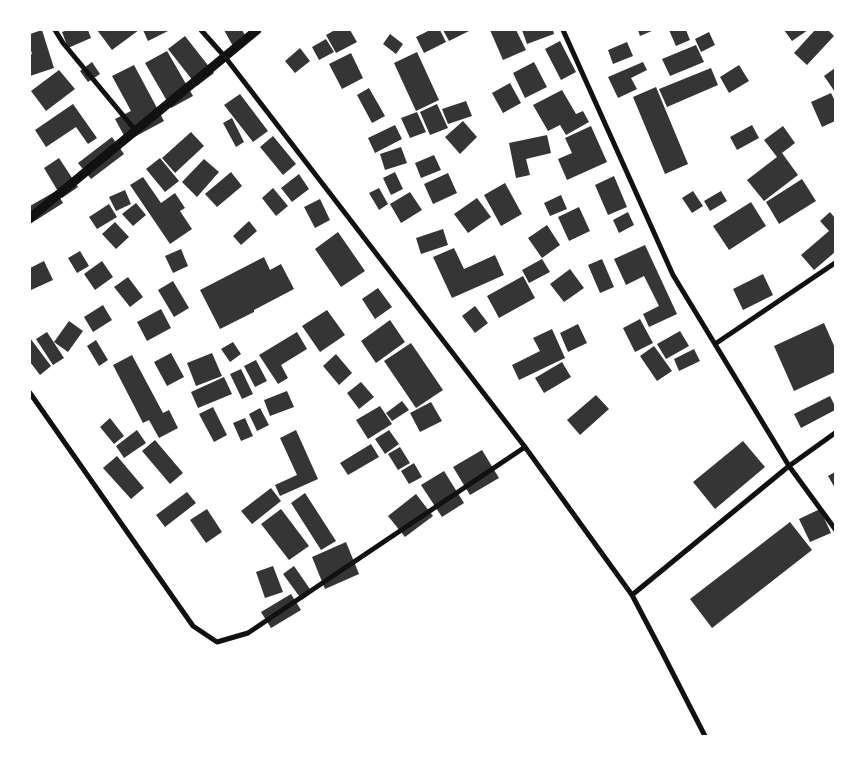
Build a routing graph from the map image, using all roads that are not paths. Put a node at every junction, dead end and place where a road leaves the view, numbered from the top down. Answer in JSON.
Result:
{"nodes":[{"id":1,"x":55,"y":30,"type":"edge"},
{"id":2,"x":201,"y":30,"type":"edge"},
{"id":3,"x":257,"y":30,"type":"edge"},
{"id":4,"x":563,"y":30,"type":"edge"},
{"id":5,"x":225,"y":57,"type":"junction"},
{"id":6,"x":136,"y":131,"type":"junction"},
{"id":7,"x":30,"y":218,"type":"edge"},
{"id":8,"x":835,"y":263,"type":"edge"},
{"id":9,"x":715,"y":344,"type":"junction"},
{"id":10,"x":30,"y":393,"type":"edge"},
{"id":11,"x":835,"y":433,"type":"edge"},
{"id":12,"x":526,"y":447,"type":"junction"},
{"id":13,"x":790,"y":466,"type":"junction"},
{"id":14,"x":835,"y":529,"type":"edge"},
{"id":15,"x":632,"y":594,"type":"junction"},
{"id":16,"x":705,"y":736,"type":"edge"}],
"edges":[{"from":1,"to":6,"type":"street"},
{"from":2,"to":5,"type":"street"},
{"from":3,"to":5,"type":"street"},
{"from":4,"to":9,"type":"street"},
{"from":5,"to":6,"type":"street"},
{"from":5,"to":12,"type":"street"},
{"from":6,"to":7,"type":"street"},
{"from":8,"to":9,"type":"street"},
{"from":9,"to":13,"type":"street"},
{"from":10,"to":12,"type":"street"},
{"from":11,"to":13,"type":"street"},
{"from":12,"to":15,"type":"street"},
{"from":13,"to":14,"type":"street"},
{"from":13,"to":15,"type":"street"},
{"from":15,"to":16,"type":"street"}]}
